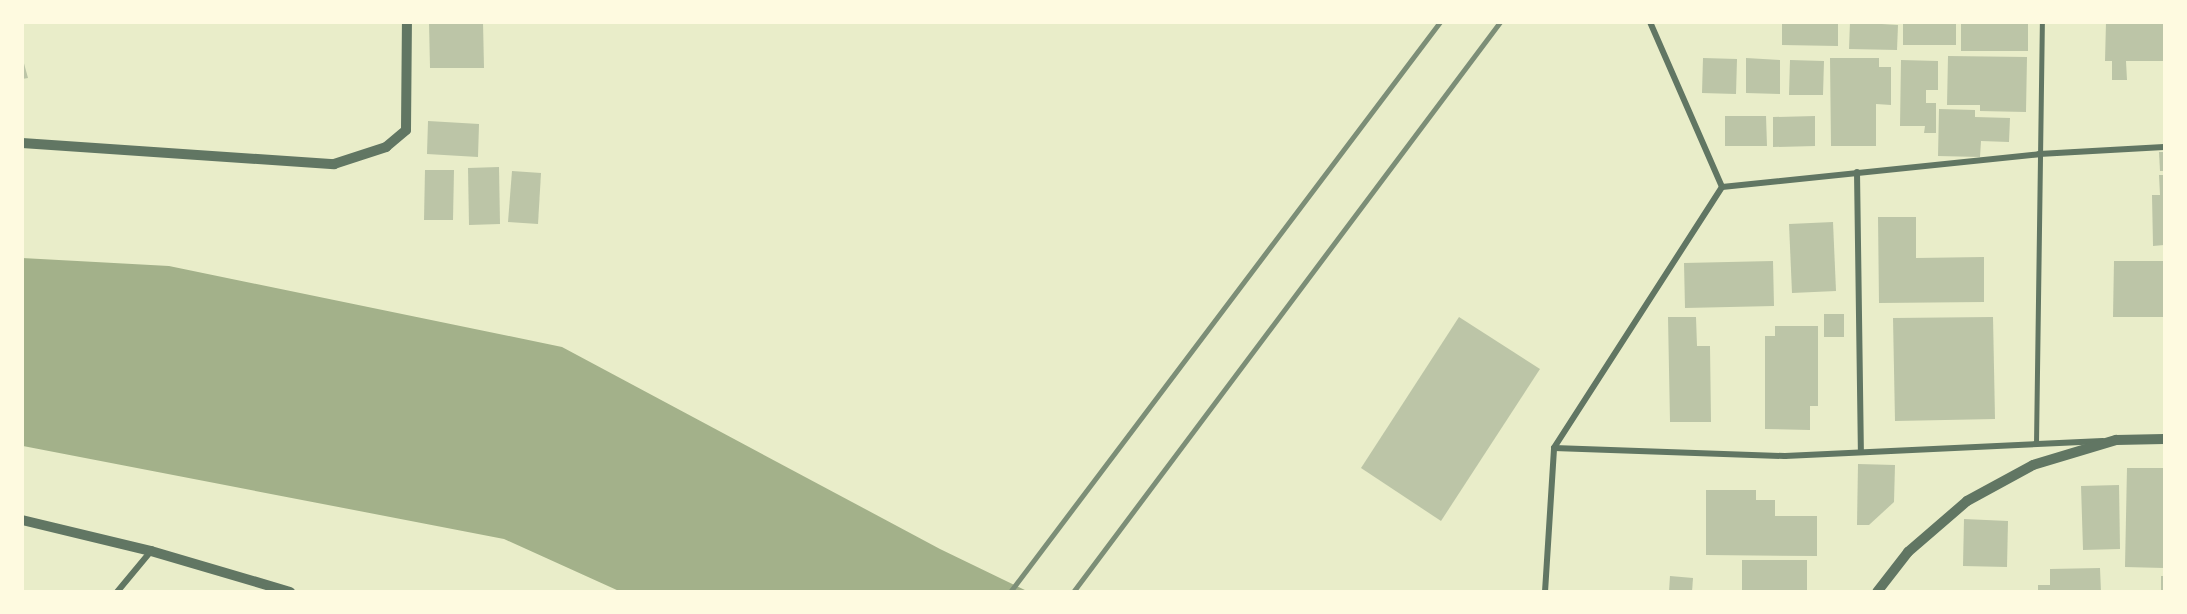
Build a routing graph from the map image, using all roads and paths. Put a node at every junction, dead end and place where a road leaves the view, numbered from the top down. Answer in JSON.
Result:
{"nodes":[{"id":1,"x":407,"y":22,"type":"edge"},
{"id":2,"x":1650,"y":22,"type":"edge"},
{"id":3,"x":2042,"y":22,"type":"edge"},
{"id":4,"x":22,"y":143,"type":"edge"},
{"id":5,"x":2164,"y":147,"type":"edge"},
{"id":6,"x":2039,"y":154,"type":"junction"},
{"id":7,"x":1857,"y":172,"type":"junction"},
{"id":8,"x":1722,"y":187,"type":"junction"},
{"id":9,"x":2164,"y":438,"type":"edge"},
{"id":10,"x":2116,"y":440,"type":"junction"},
{"id":11,"x":2036,"y":444,"type":"junction"},
{"id":12,"x":1554,"y":448,"type":"junction"},
{"id":13,"x":1861,"y":452,"type":"junction"},
{"id":14,"x":22,"y":520,"type":"edge"},
{"id":15,"x":151,"y":551,"type":"junction"},
{"id":16,"x":117,"y":591,"type":"edge"},
{"id":17,"x":290,"y":591,"type":"edge"},
{"id":18,"x":1545,"y":591,"type":"edge"},
{"id":19,"x":1877,"y":591,"type":"edge"}],
"edges":[{"from":1,"to":4,"type":"street"},
{"from":2,"to":8,"type":"street"},
{"from":3,"to":6,"type":"lane"},
{"from":5,"to":6,"type":"street"},
{"from":6,"to":7,"type":"street"},
{"from":6,"to":11,"type":"lane"},
{"from":7,"to":8,"type":"street"},
{"from":7,"to":13,"type":"street"},
{"from":8,"to":12,"type":"street"},
{"from":9,"to":10,"type":"street"},
{"from":10,"to":11,"type":"street"},
{"from":10,"to":19,"type":"street"},
{"from":11,"to":13,"type":"street"},
{"from":12,"to":13,"type":"street"},
{"from":12,"to":18,"type":"street"},
{"from":14,"to":15,"type":"street"},
{"from":15,"to":16,"type":"street"},
{"from":15,"to":17,"type":"street"}]}
